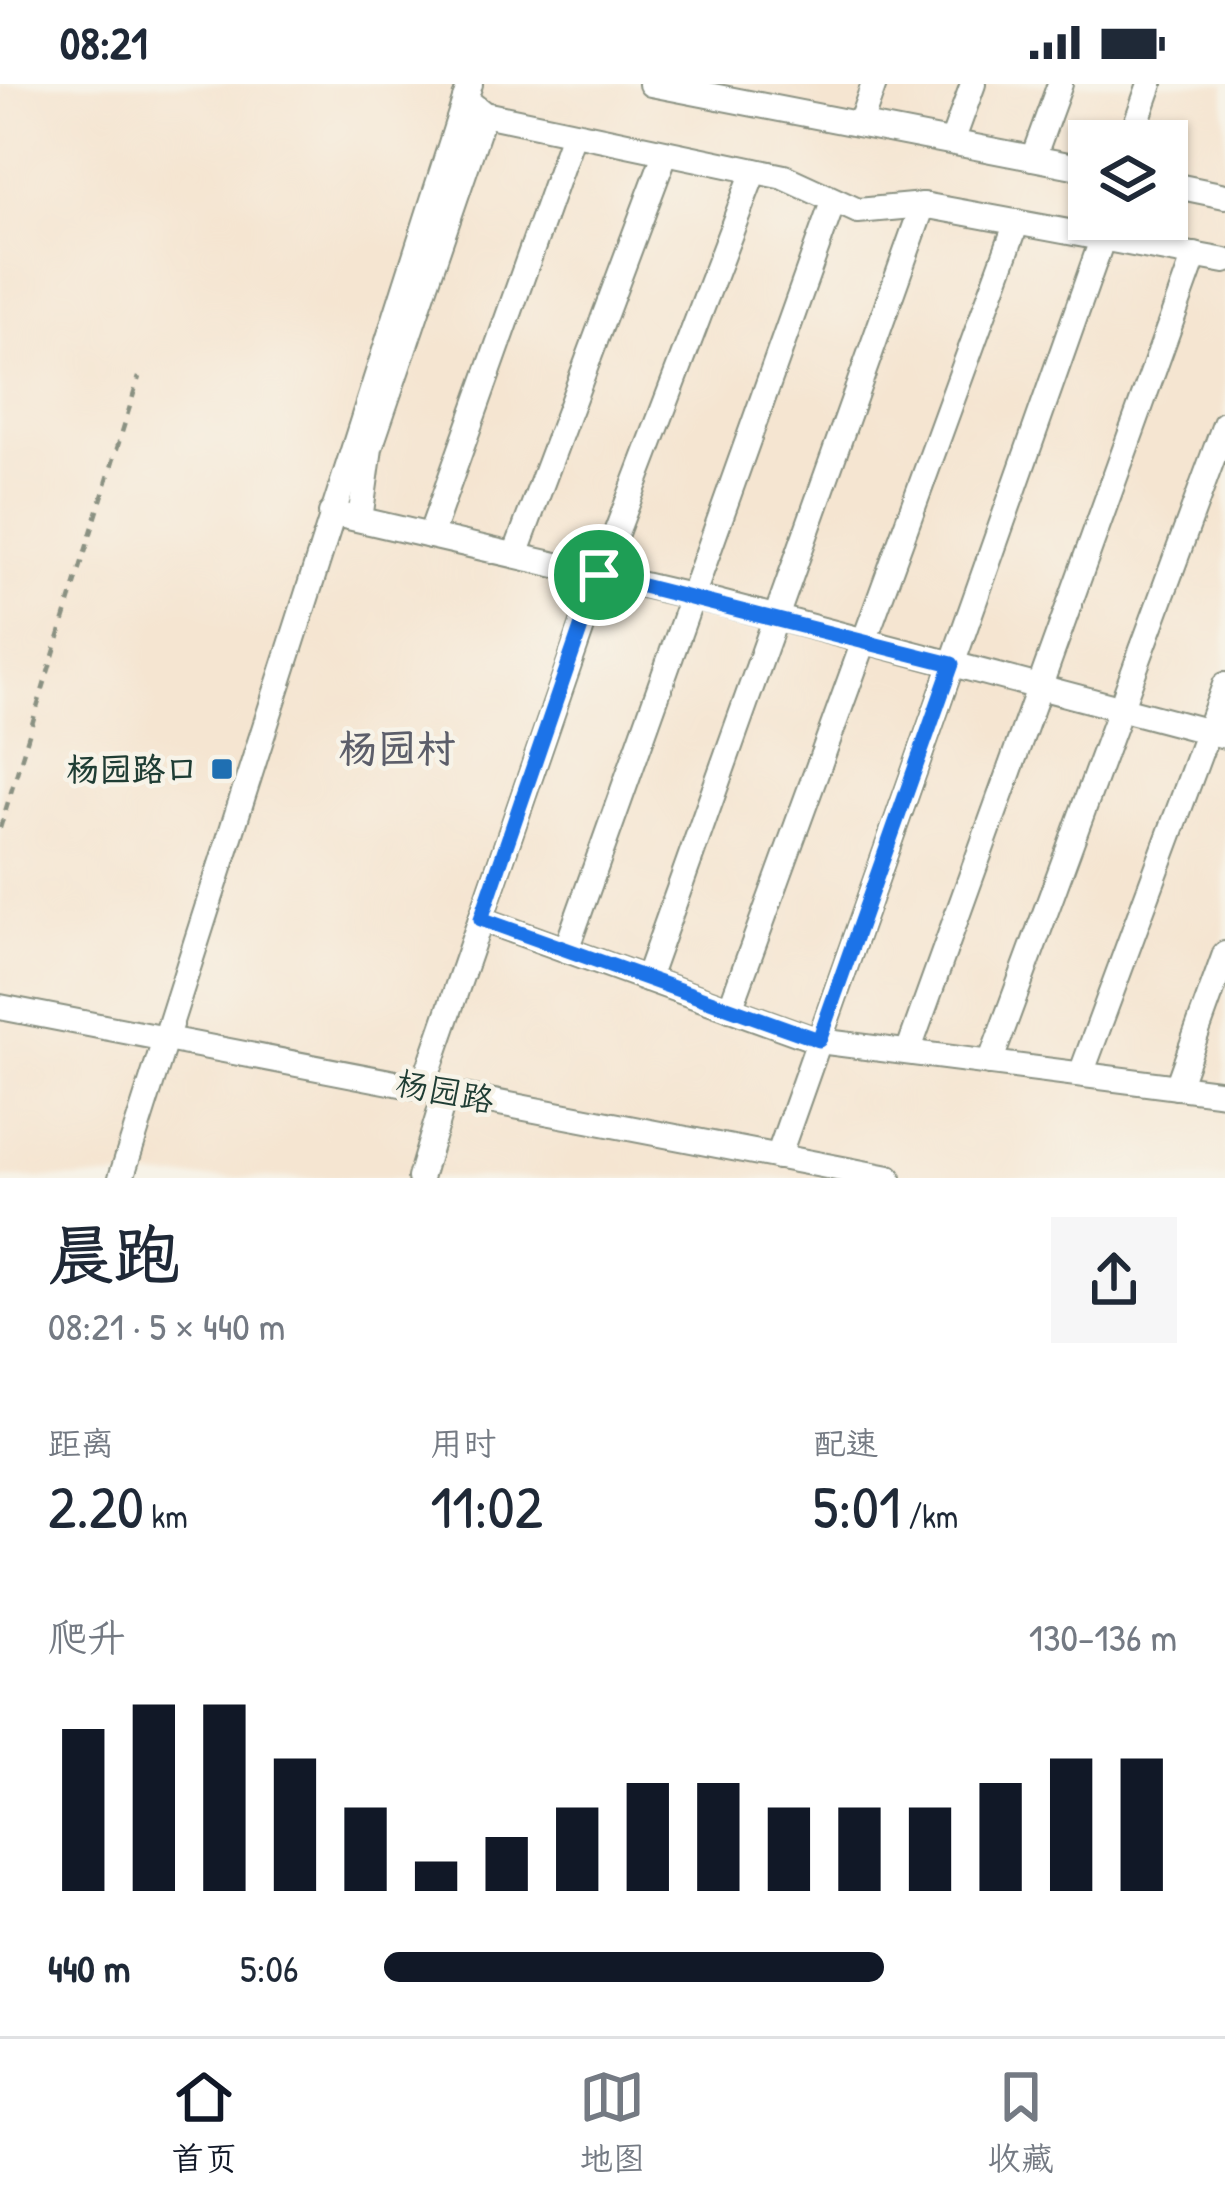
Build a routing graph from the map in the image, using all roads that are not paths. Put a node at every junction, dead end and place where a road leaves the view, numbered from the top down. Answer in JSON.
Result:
{"nodes":[{"id":1,"x":651,"y":84,"type":"edge"},
{"id":2,"x":874,"y":84,"type":"edge"},
{"id":3,"x":973,"y":84,"type":"edge"},
{"id":4,"x":1060,"y":84,"type":"edge"},
{"id":5,"x":1150,"y":84,"type":"edge"},
{"id":6,"x":689,"y":87,"type":"edge"},
{"id":7,"x":781,"y":96,"type":"edge"},
{"id":8,"x":473,"y":99,"type":"edge"},
{"id":9,"x":1137,"y":120,"type":"edge"},
{"id":10,"x":860,"y":124,"type":"junction"},
{"id":11,"x":573,"y":134,"type":"junction"},
{"id":12,"x":952,"y":142,"type":"junction"},
{"id":13,"x":665,"y":154,"type":"junction"},
{"id":14,"x":1033,"y":158,"type":"junction"},
{"id":15,"x":1068,"y":165,"type":"edge"},
{"id":16,"x":1225,"y":167,"type":"edge"},
{"id":17,"x":754,"y":171,"type":"junction"},
{"id":18,"x":1188,"y":188,"type":"edge"},
{"id":19,"x":1220,"y":195,"type":"edge"},
{"id":20,"x":833,"y":202,"type":"junction"},
{"id":21,"x":923,"y":206,"type":"junction"},
{"id":22,"x":1017,"y":222,"type":"junction"},
{"id":23,"x":1068,"y":231,"type":"edge"},
{"id":24,"x":1102,"y":240,"type":"edge"},
{"id":25,"x":1118,"y":240,"type":"edge"},
{"id":26,"x":1195,"y":255,"type":"junction"},
{"id":27,"x":1225,"y":261,"type":"edge"},
{"id":28,"x":1225,"y":424,"type":"edge"},
{"id":29,"x":331,"y":513,"type":"junction"},
{"id":30,"x":360,"y":519,"type":"junction"},
{"id":31,"x":430,"y":536,"type":"junction"},
{"id":32,"x":515,"y":555,"type":"junction"},
{"id":33,"x":599,"y":575,"type":"junction"},
{"id":34,"x":693,"y":596,"type":"junction"},
{"id":35,"x":776,"y":617,"type":"junction"},
{"id":36,"x":864,"y":641,"type":"junction"},
{"id":37,"x":952,"y":664,"type":"junction"},
{"id":38,"x":1225,"y":685,"type":"edge"},
{"id":39,"x":1039,"y":687,"type":"junction"},
{"id":40,"x":1120,"y":709,"type":"junction"},
{"id":41,"x":1216,"y":734,"type":"edge"},
{"id":42,"x":481,"y":919,"type":"junction"},
{"id":43,"x":566,"y":950,"type":"junction"},
{"id":44,"x":1225,"y":954,"type":"edge"},
{"id":45,"x":647,"y":979,"type":"junction"},
{"id":46,"x":0,"y":1007,"type":"edge"},
{"id":47,"x":730,"y":1009,"type":"junction"},
{"id":48,"x":163,"y":1035,"type":"junction"},
{"id":49,"x":819,"y":1040,"type":"junction"},
{"id":50,"x":908,"y":1052,"type":"junction"},
{"id":51,"x":990,"y":1063,"type":"junction"},
{"id":52,"x":1081,"y":1074,"type":"junction"},
{"id":53,"x":1177,"y":1087,"type":"junction"},
{"id":54,"x":435,"y":1089,"type":"junction"},
{"id":55,"x":1225,"y":1093,"type":"edge"},
{"id":56,"x":778,"y":1157,"type":"junction"},
{"id":57,"x":875,"y":1177,"type":"edge"},
{"id":58,"x":121,"y":1178,"type":"edge"},
{"id":59,"x":420,"y":1178,"type":"edge"}],
"edges":[{"from":1,"to":6,"type":"street"},
{"from":2,"to":10,"type":"street"},
{"from":3,"to":12,"type":"street"},
{"from":4,"to":14,"type":"street"},
{"from":5,"to":9,"type":"street"},
{"from":6,"to":7,"type":"street"},
{"from":7,"to":10,"type":"street"},
{"from":8,"to":11,"type":"street"},
{"from":8,"to":29,"type":"street"},
{"from":8,"to":30,"type":"street"},
{"from":10,"to":12,"type":"street"},
{"from":11,"to":13,"type":"street"},
{"from":11,"to":31,"type":"street"},
{"from":12,"to":14,"type":"street"},
{"from":13,"to":17,"type":"street"},
{"from":13,"to":32,"type":"street"},
{"from":14,"to":15,"type":"street"},
{"from":16,"to":19,"type":"street"},
{"from":17,"to":20,"type":"street"},
{"from":17,"to":33,"type":"street"},
{"from":18,"to":19,"type":"street"},
{"from":20,"to":21,"type":"street"},
{"from":20,"to":34,"type":"street"},
{"from":21,"to":22,"type":"street"},
{"from":21,"to":35,"type":"street"},
{"from":22,"to":23,"type":"street"},
{"from":22,"to":36,"type":"street"},
{"from":24,"to":37,"type":"street"},
{"from":25,"to":26,"type":"street"},
{"from":26,"to":27,"type":"street"},
{"from":26,"to":39,"type":"street"},
{"from":28,"to":40,"type":"street"},
{"from":29,"to":30,"type":"street"},
{"from":29,"to":48,"type":"street"},
{"from":30,"to":31,"type":"street"},
{"from":31,"to":32,"type":"street"},
{"from":32,"to":33,"type":"street"},
{"from":33,"to":34,"type":"street"},
{"from":33,"to":42,"type":"street"},
{"from":34,"to":35,"type":"street"},
{"from":34,"to":43,"type":"street"},
{"from":35,"to":36,"type":"street"},
{"from":35,"to":45,"type":"street"},
{"from":36,"to":37,"type":"street"},
{"from":36,"to":47,"type":"street"},
{"from":37,"to":39,"type":"street"},
{"from":37,"to":49,"type":"street"},
{"from":38,"to":41,"type":"street"},
{"from":39,"to":40,"type":"street"},
{"from":39,"to":50,"type":"street"},
{"from":40,"to":41,"type":"street"},
{"from":40,"to":51,"type":"street"},
{"from":41,"to":52,"type":"street"},
{"from":42,"to":43,"type":"street"},
{"from":42,"to":54,"type":"street"},
{"from":43,"to":45,"type":"street"},
{"from":44,"to":53,"type":"street"},
{"from":45,"to":47,"type":"street"},
{"from":46,"to":48,"type":"street","name":"杨园路"},
{"from":47,"to":49,"type":"street"},
{"from":48,"to":54,"type":"street","name":"杨园路"},
{"from":48,"to":58,"type":"street"},
{"from":49,"to":50,"type":"street"},
{"from":49,"to":56,"type":"street"},
{"from":50,"to":51,"type":"street"},
{"from":51,"to":52,"type":"street"},
{"from":52,"to":53,"type":"street"},
{"from":53,"to":55,"type":"street"},
{"from":54,"to":56,"type":"street","name":"杨园路"},
{"from":54,"to":59,"type":"street"},
{"from":56,"to":57,"type":"street","name":"杨园路"}]}
